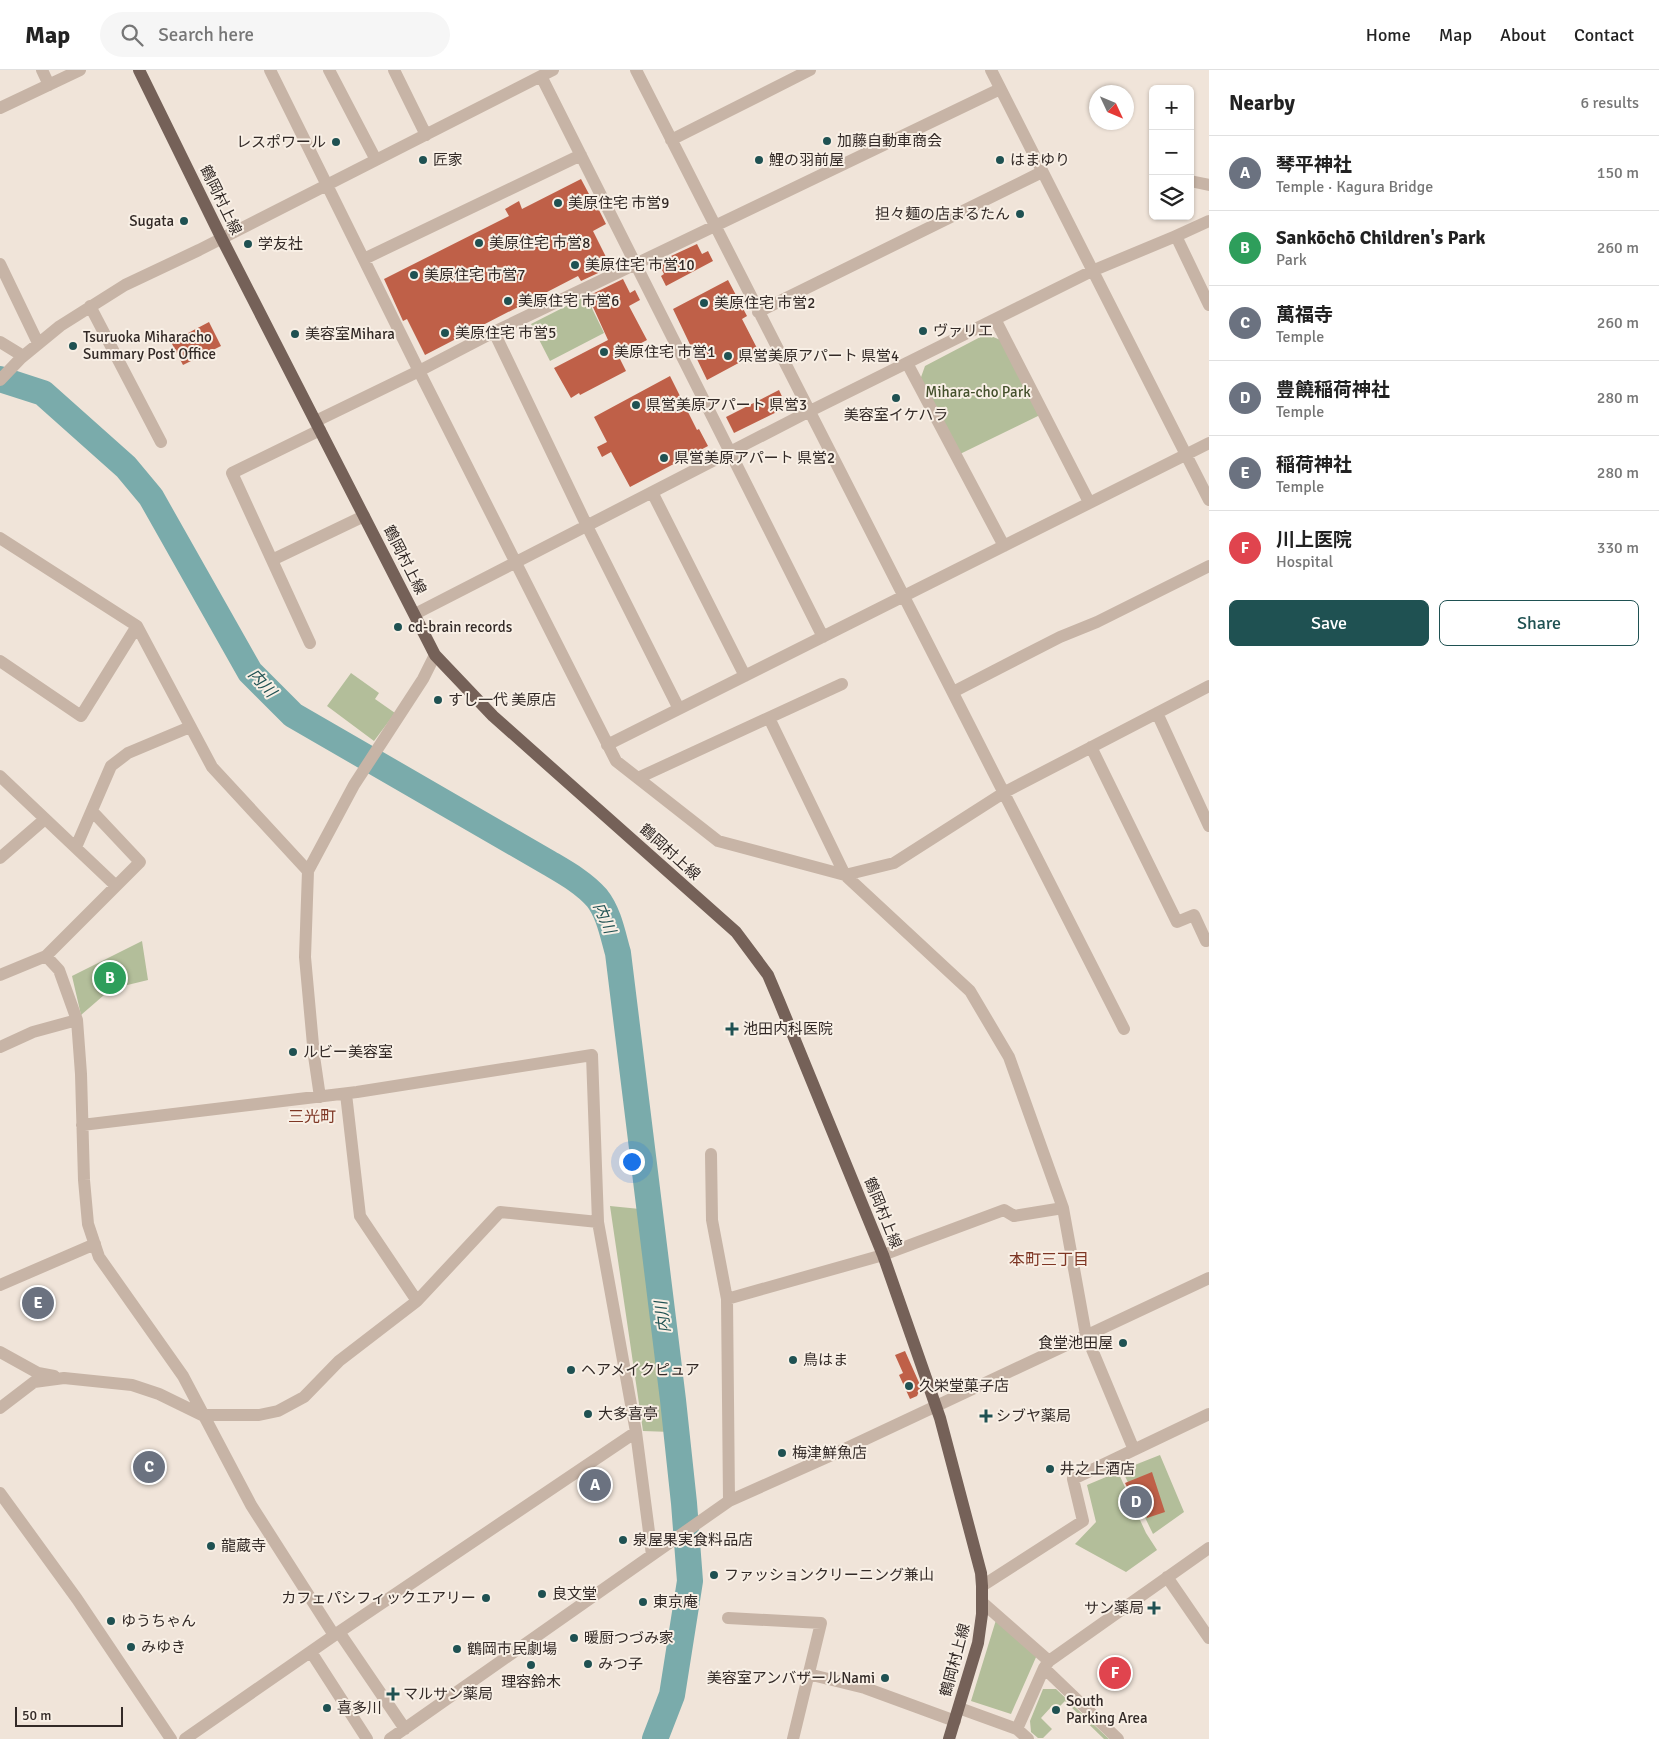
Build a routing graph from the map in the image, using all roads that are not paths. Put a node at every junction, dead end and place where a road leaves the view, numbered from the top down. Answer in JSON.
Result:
{"nodes":[{"id":1,"x":42,"y":70,"type":"edge"},
{"id":2,"x":80,"y":70,"type":"edge"},
{"id":3,"x":139,"y":70,"type":"edge"},
{"id":4,"x":270,"y":70,"type":"edge"},
{"id":5,"x":329,"y":70,"type":"edge"},
{"id":6,"x":394,"y":70,"type":"edge"},
{"id":7,"x":636,"y":70,"type":"edge"},
{"id":8,"x":810,"y":70,"type":"edge"},
{"id":9,"x":991,"y":70,"type":"edge"},
{"id":10,"x":547,"y":73,"type":"edge"},
{"id":11,"x":49,"y":84,"type":"junction"},
{"id":12,"x":1000,"y":89,"type":"junction"},
{"id":13,"x":0,"y":108,"type":"edge"},
{"id":14,"x":426,"y":134,"type":"junction"},
{"id":15,"x":671,"y":140,"type":"junction"},
{"id":16,"x":581,"y":155,"type":"junction"},
{"id":17,"x":376,"y":160,"type":"junction"},
{"id":18,"x":1042,"y":172,"type":"junction"},
{"id":19,"x":1194,"y":182,"type":"edge"},
{"id":20,"x":326,"y":185,"type":"junction"},
{"id":21,"x":1209,"y":185,"type":"edge"},
{"id":22,"x":1209,"y":220,"type":"edge"},
{"id":23,"x":714,"y":226,"type":"junction"},
{"id":24,"x":1176,"y":236,"type":"junction"},
{"id":25,"x":222,"y":239,"type":"junction"},
{"id":26,"x":364,"y":259,"type":"junction"},
{"id":27,"x":0,"y":264,"type":"edge"},
{"id":28,"x":636,"y":264,"type":"junction"},
{"id":29,"x":1092,"y":271,"type":"junction"},
{"id":30,"x":1209,"y":305,"type":"edge"},
{"id":31,"x":90,"y":306,"type":"junction"},
{"id":32,"x":758,"y":312,"type":"junction"},
{"id":33,"x":995,"y":319,"type":"junction"},
{"id":34,"x":494,"y":332,"type":"junction"},
{"id":35,"x":0,"y":342,"type":"edge"},
{"id":36,"x":38,"y":343,"type":"junction"},
{"id":37,"x":22,"y":357,"type":"junction"},
{"id":38,"x":908,"y":363,"type":"junction"},
{"id":39,"x":418,"y":372,"type":"junction"},
{"id":40,"x":0,"y":380,"type":"edge"},
{"id":41,"x":808,"y":412,"type":"junction"},
{"id":42,"x":318,"y":426,"type":"junction"},
{"id":43,"x":161,"y":442,"type":"dead end"},
{"id":44,"x":1209,"y":443,"type":"edge"},
{"id":45,"x":730,"y":452,"type":"junction"},
{"id":46,"x":1186,"y":454,"type":"junction"},
{"id":47,"x":652,"y":492,"type":"junction"},
{"id":48,"x":1209,"y":500,"type":"edge"},
{"id":49,"x":1089,"y":502,"type":"junction"},
{"id":50,"x":364,"y":516,"type":"junction"},
{"id":51,"x":587,"y":526,"type":"junction"},
{"id":52,"x":0,"y":538,"type":"edge"},
{"id":53,"x":1004,"y":546,"type":"junction"},
{"id":54,"x":272,"y":560,"type":"junction"},
{"id":55,"x":516,"y":562,"type":"junction"},
{"id":56,"x":1209,"y":566,"type":"edge"},
{"id":57,"x":904,"y":596,"type":"junction"},
{"id":58,"x":414,"y":614,"type":"junction"},
{"id":59,"x":137,"y":626,"type":"junction"},
{"id":60,"x":823,"y":637,"type":"junction"},
{"id":61,"x":310,"y":643,"type":"dead end"},
{"id":62,"x":435,"y":655,"type":"junction"},
{"id":63,"x":0,"y":661,"type":"edge"},
{"id":64,"x":745,"y":676,"type":"junction"},
{"id":65,"x":842,"y":684,"type":"dead end"},
{"id":66,"x":1209,"y":686,"type":"edge"},
{"id":67,"x":953,"y":692,"type":"junction"},
{"id":68,"x":679,"y":709,"type":"junction"},
{"id":69,"x":1157,"y":713,"type":"junction"},
{"id":70,"x":768,"y":718,"type":"junction"},
{"id":71,"x":190,"y":727,"type":"junction"},
{"id":72,"x":607,"y":745,"type":"junction"},
{"id":73,"x":1091,"y":747,"type":"junction"},
{"id":74,"x":0,"y":776,"type":"edge"},
{"id":75,"x":638,"y":778,"type":"junction"},
{"id":76,"x":1005,"y":792,"type":"junction"},
{"id":77,"x":92,"y":811,"type":"junction"},
{"id":78,"x":45,"y":819,"type":"junction"},
{"id":79,"x":1209,"y":826,"type":"edge"},
{"id":80,"x":76,"y":847,"type":"junction"},
{"id":81,"x":0,"y":858,"type":"edge"},
{"id":82,"x":308,"y":871,"type":"junction"},
{"id":83,"x":845,"y":875,"type":"junction"},
{"id":84,"x":116,"y":885,"type":"junction"},
{"id":85,"x":1206,"y":941,"type":"dead end"},
{"id":86,"x":46,"y":956,"type":"junction"},
{"id":87,"x":0,"y":975,"type":"edge"},
{"id":88,"x":77,"y":1020,"type":"junction"},
{"id":89,"x":1124,"y":1030,"type":"dead end"},
{"id":90,"x":0,"y":1047,"type":"edge"},
{"id":91,"x":346,"y":1094,"type":"junction"},
{"id":92,"x":320,"y":1097,"type":"junction"},
{"id":93,"x":82,"y":1125,"type":"junction"},
{"id":94,"x":711,"y":1154,"type":"dead end"},
{"id":95,"x":1063,"y":1208,"type":"junction"},
{"id":96,"x":598,"y":1222,"type":"junction"},
{"id":97,"x":94,"y":1244,"type":"junction"},
{"id":98,"x":883,"y":1255,"type":"junction"},
{"id":99,"x":1209,"y":1278,"type":"edge"},
{"id":100,"x":0,"y":1285,"type":"edge"},
{"id":101,"x":727,"y":1299,"type":"junction"},
{"id":102,"x":417,"y":1301,"type":"junction"},
{"id":103,"x":1086,"y":1336,"type":"junction"},
{"id":104,"x":0,"y":1352,"type":"edge"},
{"id":105,"x":64,"y":1378,"type":"junction"},
{"id":106,"x":937,"y":1405,"type":"junction"},
{"id":107,"x":0,"y":1408,"type":"edge"},
{"id":108,"x":1209,"y":1414,"type":"edge"},
{"id":109,"x":202,"y":1415,"type":"junction"},
{"id":110,"x":636,"y":1432,"type":"junction"},
{"id":111,"x":1134,"y":1450,"type":"junction"},
{"id":112,"x":0,"y":1493,"type":"edge"},
{"id":113,"x":729,"y":1501,"type":"junction"},
{"id":114,"x":1209,"y":1548,"type":"edge"},
{"id":115,"x":652,"y":1555,"type":"junction"},
{"id":116,"x":1167,"y":1577,"type":"junction"},
{"id":117,"x":982,"y":1586,"type":"junction"},
{"id":118,"x":982,"y":1603,"type":"junction"},
{"id":119,"x":728,"y":1618,"type":"dead end"},
{"id":120,"x":336,"y":1634,"type":"junction"},
{"id":121,"x":1209,"y":1638,"type":"edge"},
{"id":122,"x":311,"y":1652,"type":"junction"},
{"id":123,"x":1047,"y":1665,"type":"junction"},
{"id":124,"x":808,"y":1674,"type":"junction"},
{"id":125,"x":957,"y":1715,"type":"junction"},
{"id":126,"x":405,"y":1729,"type":"junction"},
{"id":127,"x":1017,"y":1729,"type":"junction"},
{"id":128,"x":171,"y":1739,"type":"edge"},
{"id":129,"x":184,"y":1739,"type":"edge"},
{"id":130,"x":367,"y":1739,"type":"edge"},
{"id":131,"x":390,"y":1739,"type":"edge"},
{"id":132,"x":793,"y":1739,"type":"edge"},
{"id":133,"x":949,"y":1739,"type":"edge"},
{"id":134,"x":1028,"y":1739,"type":"edge"},
{"id":135,"x":1118,"y":1739,"type":"edge"}],
"edges":[{"from":1,"to":11,"type":"street"},
{"from":2,"to":11,"type":"street"},
{"from":3,"to":25,"type":"main road","name":"鶴岡村上線"},
{"from":4,"to":20,"type":"street"},
{"from":5,"to":17,"type":"street"},
{"from":6,"to":14,"type":"street"},
{"from":7,"to":15,"type":"street"},
{"from":8,"to":15,"type":"street"},
{"from":9,"to":12,"type":"street"},
{"from":10,"to":14,"type":"street"},
{"from":10,"to":16,"type":"street"},
{"from":11,"to":13,"type":"street"},
{"from":12,"to":18,"type":"street"},
{"from":12,"to":23,"type":"street"},
{"from":14,"to":17,"type":"street"},
{"from":15,"to":23,"type":"street"},
{"from":16,"to":26,"type":"street"},
{"from":16,"to":28,"type":"street"},
{"from":17,"to":20,"type":"street"},
{"from":18,"to":29,"type":"street"},
{"from":18,"to":32,"type":"street"},
{"from":19,"to":21,"type":"street"},
{"from":20,"to":25,"type":"street"},
{"from":20,"to":26,"type":"street"},
{"from":22,"to":24,"type":"street"},
{"from":23,"to":28,"type":"street"},
{"from":23,"to":32,"type":"street"},
{"from":24,"to":29,"type":"street"},
{"from":24,"to":30,"type":"street"},
{"from":25,"to":31,"type":"street"},
{"from":25,"to":42,"type":"main road","name":"鶴岡村上線"},
{"from":26,"to":39,"type":"street"},
{"from":27,"to":36,"type":"street"},
{"from":28,"to":34,"type":"street"},
{"from":28,"to":45,"type":"street"},
{"from":29,"to":33,"type":"street"},
{"from":29,"to":46,"type":"street"},
{"from":31,"to":36,"type":"street"},
{"from":31,"to":43,"type":"street"},
{"from":32,"to":41,"type":"street"},
{"from":33,"to":38,"type":"street"},
{"from":33,"to":49,"type":"street"},
{"from":34,"to":39,"type":"street"},
{"from":34,"to":51,"type":"street"},
{"from":35,"to":37,"type":"street"},
{"from":36,"to":37,"type":"street"},
{"from":37,"to":40,"type":"street"},
{"from":38,"to":41,"type":"street"},
{"from":38,"to":53,"type":"street"},
{"from":39,"to":42,"type":"street"},
{"from":39,"to":55,"type":"street"},
{"from":41,"to":45,"type":"street"},
{"from":41,"to":57,"type":"street"},
{"from":42,"to":50,"type":"main road","name":"鶴岡村上線"},
{"from":42,"to":54,"type":"street"},
{"from":44,"to":46,"type":"street"},
{"from":45,"to":47,"type":"street"},
{"from":45,"to":60,"type":"street"},
{"from":46,"to":48,"type":"street"},
{"from":46,"to":49,"type":"street"},
{"from":47,"to":51,"type":"street"},
{"from":47,"to":64,"type":"street"},
{"from":49,"to":53,"type":"street"},
{"from":50,"to":54,"type":"street"},
{"from":50,"to":58,"type":"main road","name":"鶴岡村上線"},
{"from":51,"to":55,"type":"street"},
{"from":51,"to":68,"type":"street"},
{"from":52,"to":59,"type":"street"},
{"from":53,"to":57,"type":"street"},
{"from":54,"to":61,"type":"street"},
{"from":55,"to":58,"type":"street"},
{"from":55,"to":72,"type":"street"},
{"from":56,"to":67,"type":"street"},
{"from":57,"to":60,"type":"street"},
{"from":57,"to":67,"type":"street"},
{"from":58,"to":62,"type":"main road","name":"鶴岡村上線"},
{"from":59,"to":63,"type":"street"},
{"from":59,"to":71,"type":"street"},
{"from":60,"to":64,"type":"street"},
{"from":62,"to":82,"type":"street"},
{"from":62,"to":98,"type":"main road","name":"鶴岡村上線"},
{"from":64,"to":68,"type":"street"},
{"from":65,"to":70,"type":"street"},
{"from":66,"to":69,"type":"street"},
{"from":67,"to":76,"type":"street"},
{"from":68,"to":72,"type":"street"},
{"from":69,"to":73,"type":"street"},
{"from":69,"to":79,"type":"street"},
{"from":70,"to":75,"type":"street"},
{"from":70,"to":83,"type":"street"},
{"from":71,"to":77,"type":"street"},
{"from":71,"to":82,"type":"street"},
{"from":72,"to":75,"type":"street"},
{"from":73,"to":76,"type":"street"},
{"from":73,"to":85,"type":"street"},
{"from":74,"to":78,"type":"street"},
{"from":75,"to":83,"type":"street"},
{"from":76,"to":83,"type":"street"},
{"from":76,"to":89,"type":"street"},
{"from":77,"to":80,"type":"street"},
{"from":77,"to":84,"type":"street"},
{"from":78,"to":80,"type":"street"},
{"from":78,"to":81,"type":"street"},
{"from":80,"to":84,"type":"street"},
{"from":82,"to":92,"type":"street"},
{"from":83,"to":95,"type":"street"},
{"from":84,"to":86,"type":"street"},
{"from":86,"to":87,"type":"street"},
{"from":86,"to":88,"type":"street"},
{"from":88,"to":90,"type":"street"},
{"from":88,"to":93,"type":"street"},
{"from":91,"to":92,"type":"street"},
{"from":91,"to":96,"type":"street"},
{"from":91,"to":102,"type":"street"},
{"from":92,"to":93,"type":"street"},
{"from":93,"to":97,"type":"street"},
{"from":94,"to":101,"type":"street"},
{"from":95,"to":98,"type":"street"},
{"from":95,"to":103,"type":"street"},
{"from":96,"to":102,"type":"street"},
{"from":96,"to":110,"type":"street"},
{"from":97,"to":100,"type":"street"},
{"from":97,"to":109,"type":"street"},
{"from":98,"to":101,"type":"street"},
{"from":98,"to":106,"type":"main road","name":"鶴岡村上線"},
{"from":99,"to":103,"type":"street"},
{"from":101,"to":113,"type":"street"},
{"from":102,"to":109,"type":"street"},
{"from":103,"to":106,"type":"street"},
{"from":103,"to":111,"type":"street"},
{"from":104,"to":105,"type":"street"},
{"from":105,"to":107,"type":"street"},
{"from":105,"to":109,"type":"street"},
{"from":106,"to":113,"type":"street"},
{"from":106,"to":117,"type":"main road","name":"鶴岡村上線"},
{"from":108,"to":111,"type":"street"},
{"from":109,"to":120,"type":"street"},
{"from":110,"to":115,"type":"street"},
{"from":110,"to":120,"type":"street"},
{"from":111,"to":117,"type":"street"},
{"from":112,"to":128,"type":"street"},
{"from":113,"to":115,"type":"street"},
{"from":114,"to":116,"type":"street"},
{"from":115,"to":126,"type":"street"},
{"from":116,"to":121,"type":"street"},
{"from":116,"to":123,"type":"street"},
{"from":117,"to":118,"type":"main road","name":"鶴岡村上線"},
{"from":118,"to":123,"type":"street"},
{"from":118,"to":125,"type":"main road","name":"鶴岡村上線"},
{"from":119,"to":124,"type":"street"},
{"from":120,"to":122,"type":"street"},
{"from":120,"to":126,"type":"street"},
{"from":122,"to":129,"type":"street"},
{"from":122,"to":130,"type":"street"},
{"from":123,"to":127,"type":"street"},
{"from":123,"to":135,"type":"street"},
{"from":124,"to":125,"type":"street"},
{"from":124,"to":132,"type":"street"},
{"from":125,"to":127,"type":"street"},
{"from":125,"to":133,"type":"main road","name":"鶴岡村上線"},
{"from":126,"to":131,"type":"street"},
{"from":127,"to":134,"type":"street"}]}
